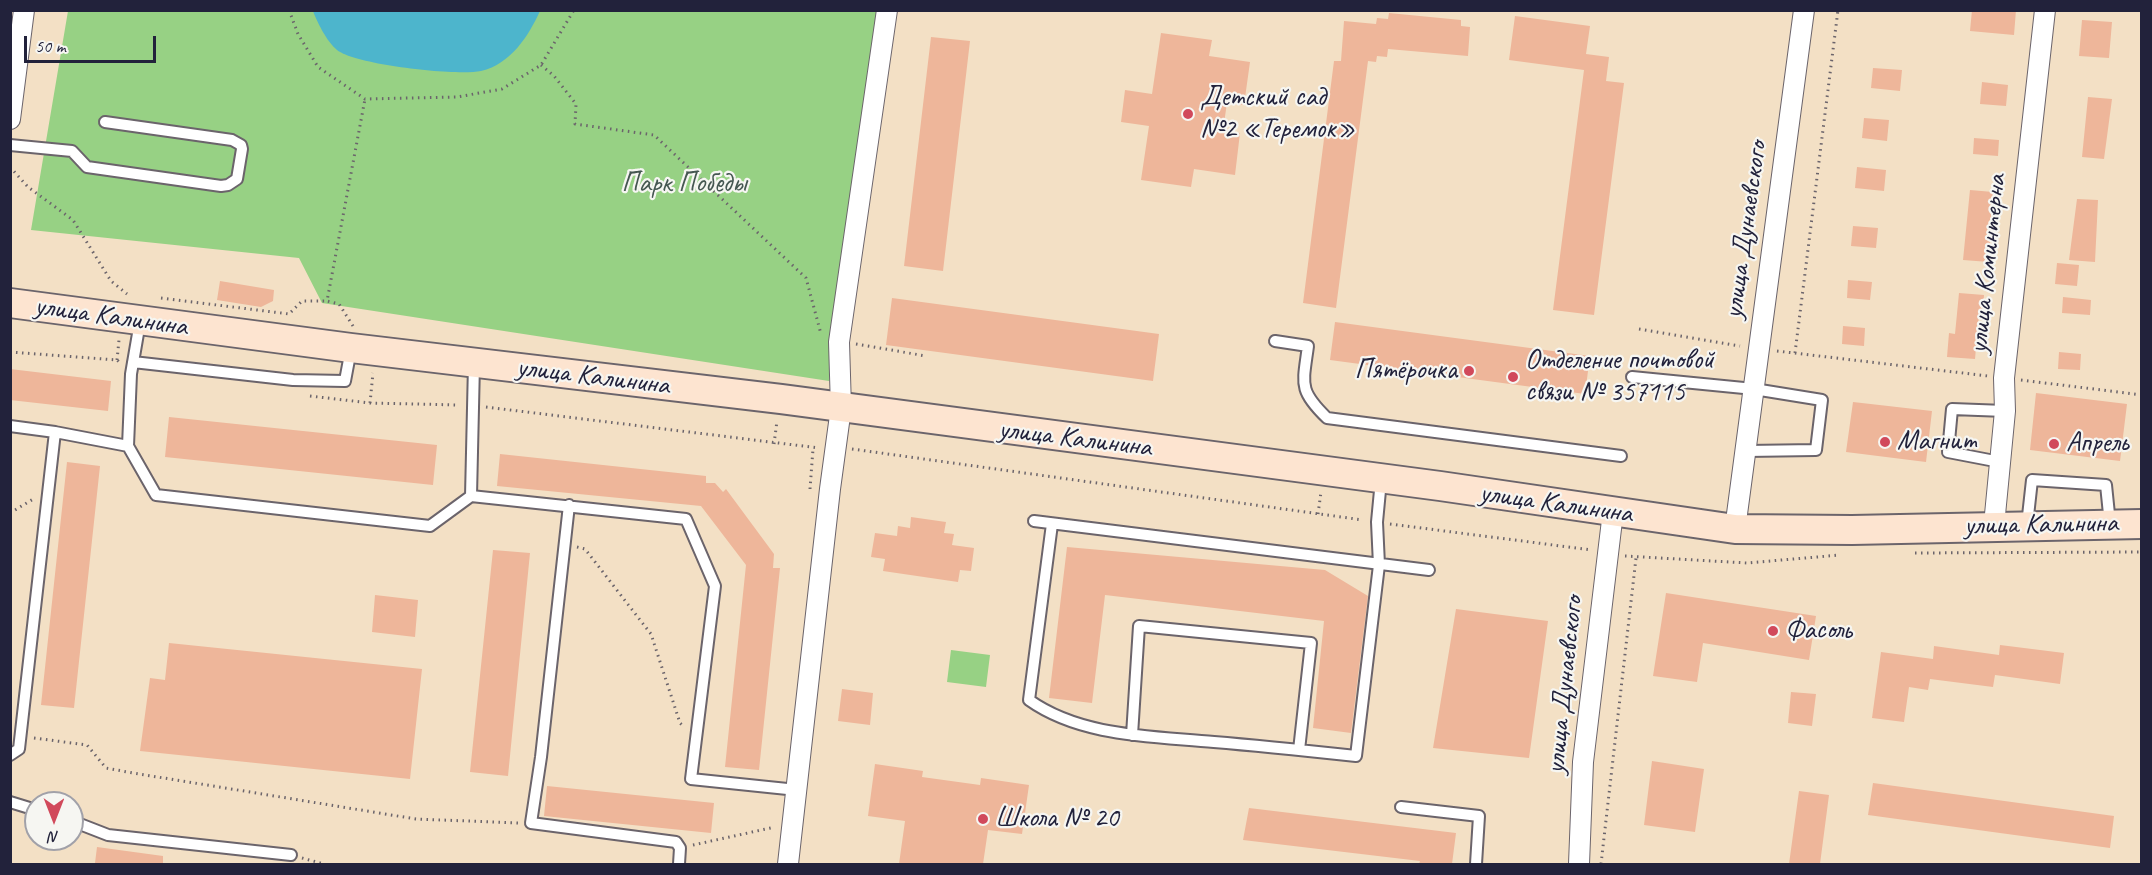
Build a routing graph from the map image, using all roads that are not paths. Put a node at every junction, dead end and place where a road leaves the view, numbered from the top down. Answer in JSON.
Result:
{"nodes":[{"id":1,"x":24,"y":10,"type":"edge"},
{"id":2,"x":887,"y":10,"type":"edge"},
{"id":3,"x":1804,"y":10,"type":"edge"},
{"id":4,"x":2045,"y":10,"type":"edge"},
{"id":5,"x":10,"y":119,"type":"edge"},
{"id":6,"x":105,"y":122,"type":"dead end"},
{"id":7,"x":10,"y":146,"type":"edge"},
{"id":8,"x":10,"y":303,"type":"edge"},
{"id":9,"x":138,"y":308,"type":"junction"},
{"id":10,"x":1275,"y":341,"type":"dead end"},
{"id":11,"x":363,"y":349,"type":"junction"},
{"id":12,"x":133,"y":362,"type":"junction"},
{"id":13,"x":475,"y":363,"type":"junction"},
{"id":14,"x":1632,"y":377,"type":"dead end"},
{"id":15,"x":1754,"y":389,"type":"junction"},
{"id":16,"x":841,"y":408,"type":"junction"},
{"id":17,"x":2005,"y":411,"type":"junction"},
{"id":18,"x":10,"y":426,"type":"edge"},
{"id":19,"x":55,"y":432,"type":"junction"},
{"id":20,"x":128,"y":447,"type":"junction"},
{"id":21,"x":1746,"y":452,"type":"junction"},
{"id":22,"x":1621,"y":456,"type":"dead end"},
{"id":23,"x":2000,"y":462,"type":"junction"},
{"id":24,"x":1382,"y":480,"type":"junction"},
{"id":25,"x":471,"y":496,"type":"junction"},
{"id":26,"x":568,"y":505,"type":"junction"},
{"id":27,"x":1613,"y":512,"type":"junction"},
{"id":28,"x":1034,"y":521,"type":"dead end"},
{"id":29,"x":1052,"y":524,"type":"junction"},
{"id":30,"x":2110,"y":524,"type":"junction"},
{"id":31,"x":2142,"y":524,"type":"edge"},
{"id":32,"x":1994,"y":525,"type":"junction"},
{"id":33,"x":2026,"y":525,"type":"junction"},
{"id":34,"x":1735,"y":530,"type":"junction"},
{"id":35,"x":1379,"y":566,"type":"junction"},
{"id":36,"x":1429,"y":570,"type":"dead end"},
{"id":37,"x":1132,"y":735,"type":"junction"},
{"id":38,"x":1299,"y":750,"type":"junction"},
{"id":39,"x":10,"y":755,"type":"edge"},
{"id":40,"x":797,"y":790,"type":"junction"},
{"id":41,"x":1401,"y":807,"type":"dead end"},
{"id":42,"x":84,"y":825,"type":"edge"},
{"id":43,"x":291,"y":855,"type":"road end"},
{"id":44,"x":678,"y":864,"type":"edge"},
{"id":45,"x":788,"y":864,"type":"edge"},
{"id":46,"x":1476,"y":864,"type":"edge"},
{"id":47,"x":1579,"y":864,"type":"edge"}],
"edges":[{"from":1,"to":5,"type":"street"},
{"from":2,"to":16,"type":"street"},
{"from":3,"to":15,"type":"street","name":"улица Дунаевского"},
{"from":4,"to":17,"type":"street","name":"улица Коминтерна"},
{"from":6,"to":7,"type":"lane"},
{"from":8,"to":9,"type":"main road","name":"улица Калинина"},
{"from":9,"to":11,"type":"main road","name":"улица Калинина"},
{"from":9,"to":12,"type":"lane"},
{"from":10,"to":22,"type":"lane"},
{"from":11,"to":12,"type":"lane"},
{"from":11,"to":13,"type":"main road","name":"улица Калинина"},
{"from":12,"to":20,"type":"lane"},
{"from":13,"to":16,"type":"main road","name":"улица Калинина"},
{"from":13,"to":25,"type":"lane"},
{"from":14,"to":15,"type":"lane"},
{"from":15,"to":21,"type":"street","name":"улица Дунаевского"},
{"from":15,"to":21,"type":"lane"},
{"from":16,"to":24,"type":"main road","name":"улица Калинина"},
{"from":16,"to":40,"type":"street"},
{"from":17,"to":23,"type":"street","name":"улица Коминтерна"},
{"from":17,"to":23,"type":"lane"},
{"from":18,"to":19,"type":"lane"},
{"from":19,"to":20,"type":"lane"},
{"from":19,"to":39,"type":"lane"},
{"from":20,"to":25,"type":"lane"},
{"from":21,"to":34,"type":"street","name":"улица Дунаевского"},
{"from":23,"to":32,"type":"street","name":"улица Коминтерна"},
{"from":24,"to":27,"type":"main road","name":"улица Калинина"},
{"from":24,"to":35,"type":"lane"},
{"from":25,"to":26,"type":"lane"},
{"from":26,"to":40,"type":"lane"},
{"from":26,"to":44,"type":"lane"},
{"from":27,"to":34,"type":"main road","name":"улица Калинина"},
{"from":27,"to":47,"type":"street","name":"улица Дунаевского"},
{"from":28,"to":29,"type":"lane"},
{"from":29,"to":35,"type":"lane"},
{"from":29,"to":37,"type":"lane"},
{"from":30,"to":31,"type":"main road","name":"улица Калинина"},
{"from":30,"to":33,"type":"main road","name":"улица Калинина"},
{"from":30,"to":33,"type":"lane"},
{"from":32,"to":33,"type":"main road","name":"улица Калинина"},
{"from":32,"to":34,"type":"main road","name":"улица Калинина"},
{"from":35,"to":36,"type":"lane"},
{"from":35,"to":38,"type":"lane"},
{"from":37,"to":38,"type":"lane"},
{"from":37,"to":38,"type":"lane"},
{"from":40,"to":45,"type":"street"},
{"from":41,"to":46,"type":"lane"},
{"from":42,"to":43,"type":"lane"}]}
